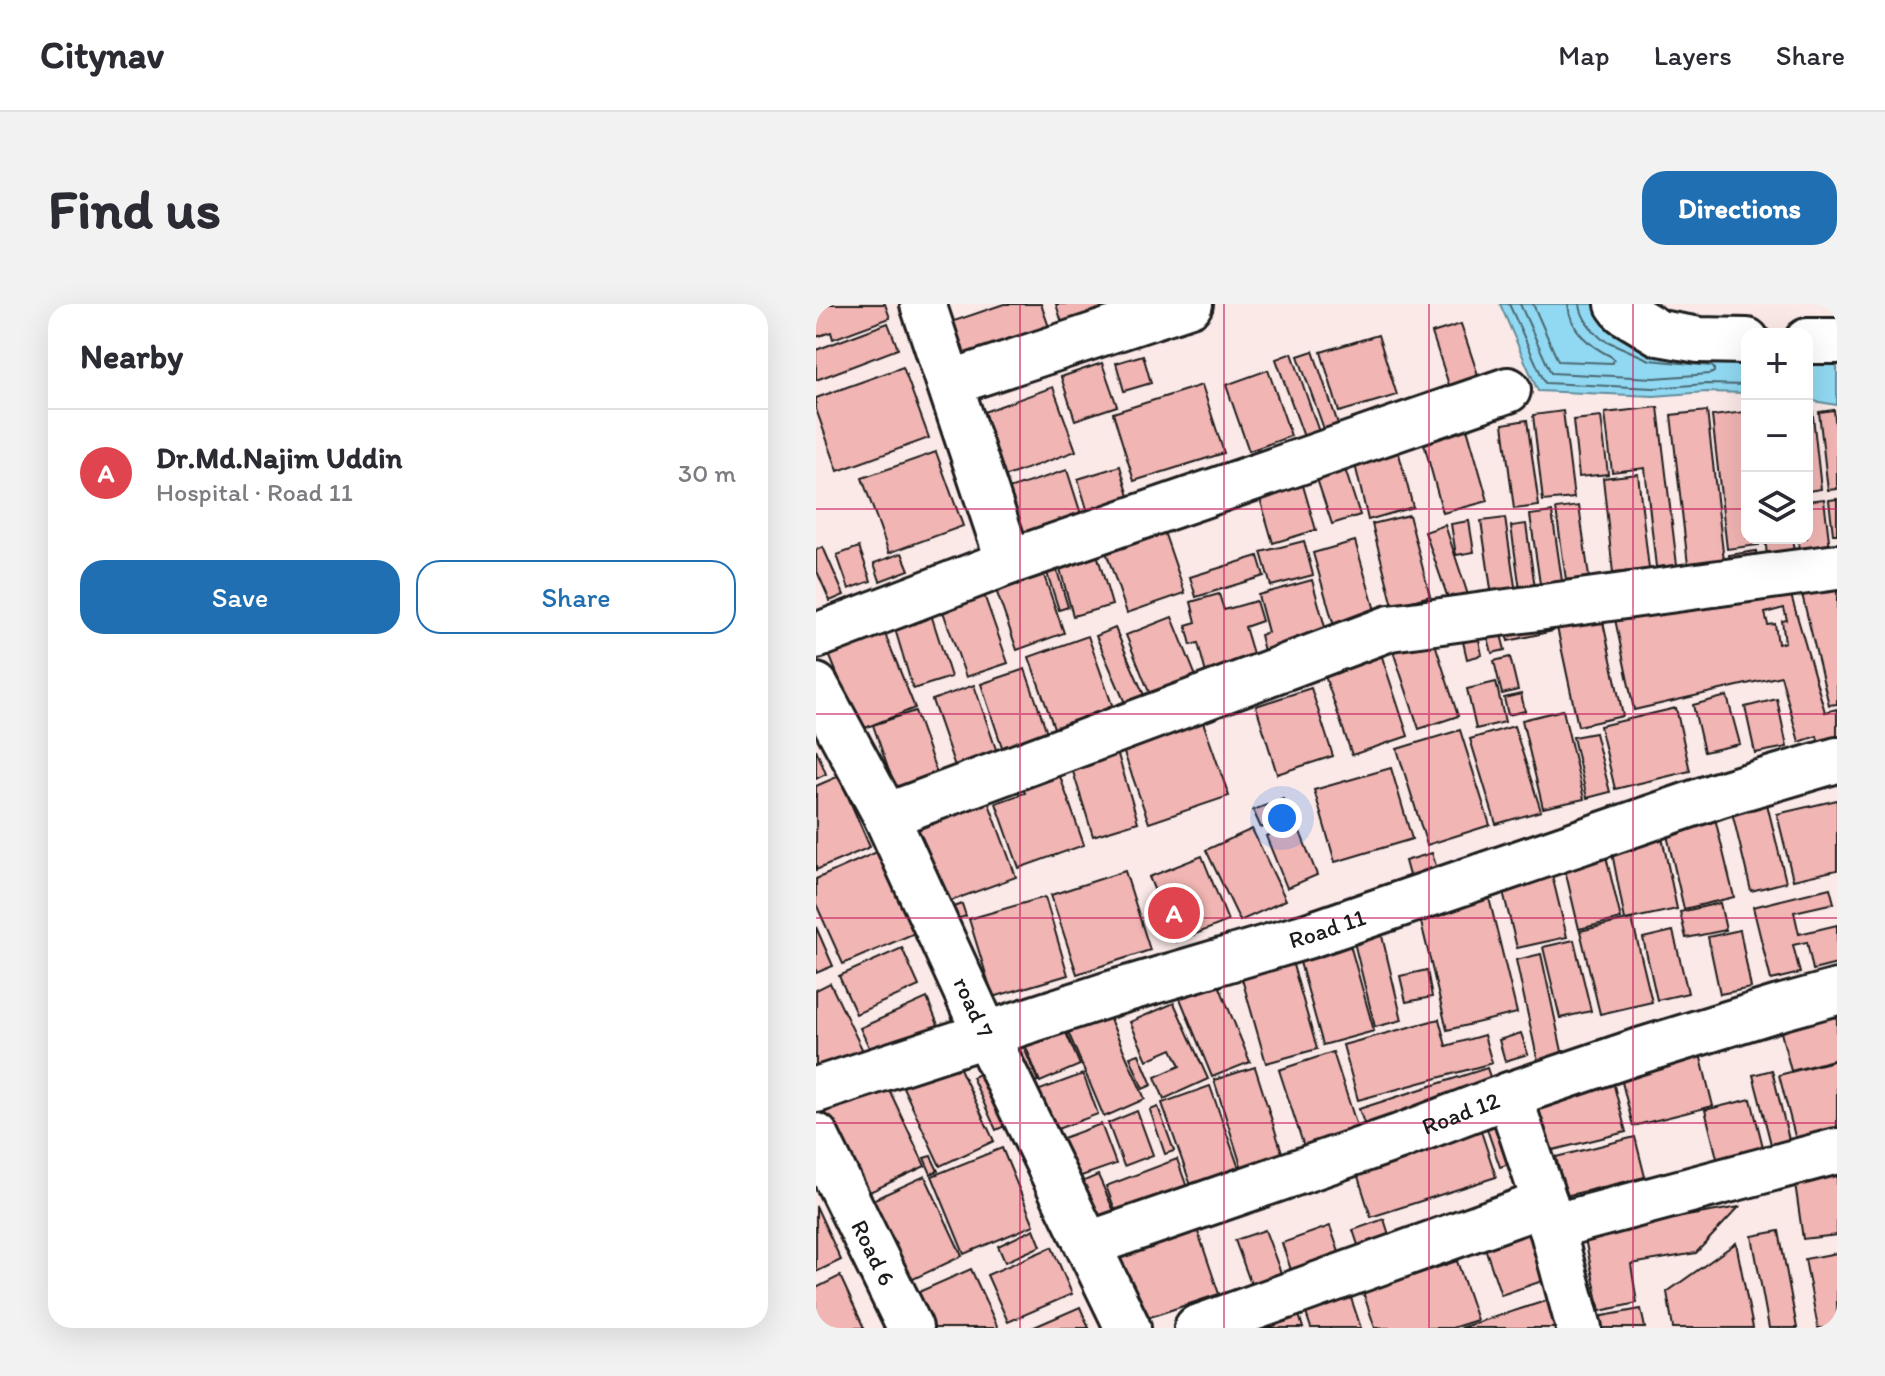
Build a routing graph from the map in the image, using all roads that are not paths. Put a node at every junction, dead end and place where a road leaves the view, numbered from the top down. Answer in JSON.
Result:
{"nodes":[{"id":1,"x":923,"y":304,"type":"edge"},
{"id":2,"x":1190,"y":304,"type":"edge"},
{"id":3,"x":1618,"y":304,"type":"edge"},
{"id":4,"x":1741,"y":341,"type":"edge"},
{"id":5,"x":1813,"y":341,"type":"edge"},
{"id":6,"x":1837,"y":341,"type":"edge"},
{"id":7,"x":950,"y":383,"type":"junction"},
{"id":8,"x":1508,"y":390,"type":"dead end"},
{"id":9,"x":1009,"y":562,"type":"junction"},
{"id":10,"x":1837,"y":567,"type":"edge"},
{"id":11,"x":816,"y":636,"type":"edge"},
{"id":12,"x":816,"y":686,"type":"edge"},
{"id":13,"x":1837,"y":760,"type":"edge"},
{"id":14,"x":886,"y":816,"type":"junction"},
{"id":15,"x":1837,"y":992,"type":"edge"},
{"id":16,"x":986,"y":1035,"type":"junction"},
{"id":17,"x":816,"y":1090,"type":"edge"},
{"id":18,"x":1509,"y":1095,"type":"junction"},
{"id":19,"x":816,"y":1136,"type":"edge"},
{"id":20,"x":1837,"y":1151,"type":"edge"},
{"id":21,"x":1548,"y":1215,"type":"junction"},
{"id":22,"x":1089,"y":1244,"type":"junction"},
{"id":23,"x":910,"y":1328,"type":"edge"},
{"id":24,"x":1128,"y":1328,"type":"edge"},
{"id":25,"x":1197,"y":1328,"type":"edge"},
{"id":26,"x":1579,"y":1328,"type":"edge"}],
"edges":[{"from":1,"to":7,"type":"street"},
{"from":2,"to":7,"type":"street"},
{"from":3,"to":4,"type":"street"},
{"from":5,"to":6,"type":"street"},
{"from":7,"to":9,"type":"street"},
{"from":8,"to":9,"type":"street"},
{"from":9,"to":11,"type":"street"},
{"from":10,"to":14,"type":"street"},
{"from":12,"to":14,"type":"street","name":"road 7"},
{"from":13,"to":16,"type":"street","name":"Road 11"},
{"from":14,"to":16,"type":"street","name":"road 7"},
{"from":15,"to":18,"type":"street","name":"Road 12"},
{"from":16,"to":17,"type":"street","name":"Road 11"},
{"from":16,"to":22,"type":"street","name":"road 7"},
{"from":18,"to":21,"type":"street"},
{"from":18,"to":22,"type":"street","name":"Road 12"},
{"from":19,"to":23,"type":"street","name":"Road 6"},
{"from":20,"to":21,"type":"street"},
{"from":21,"to":25,"type":"street"},
{"from":21,"to":26,"type":"street"},
{"from":22,"to":24,"type":"street","name":"road 7"}]}
